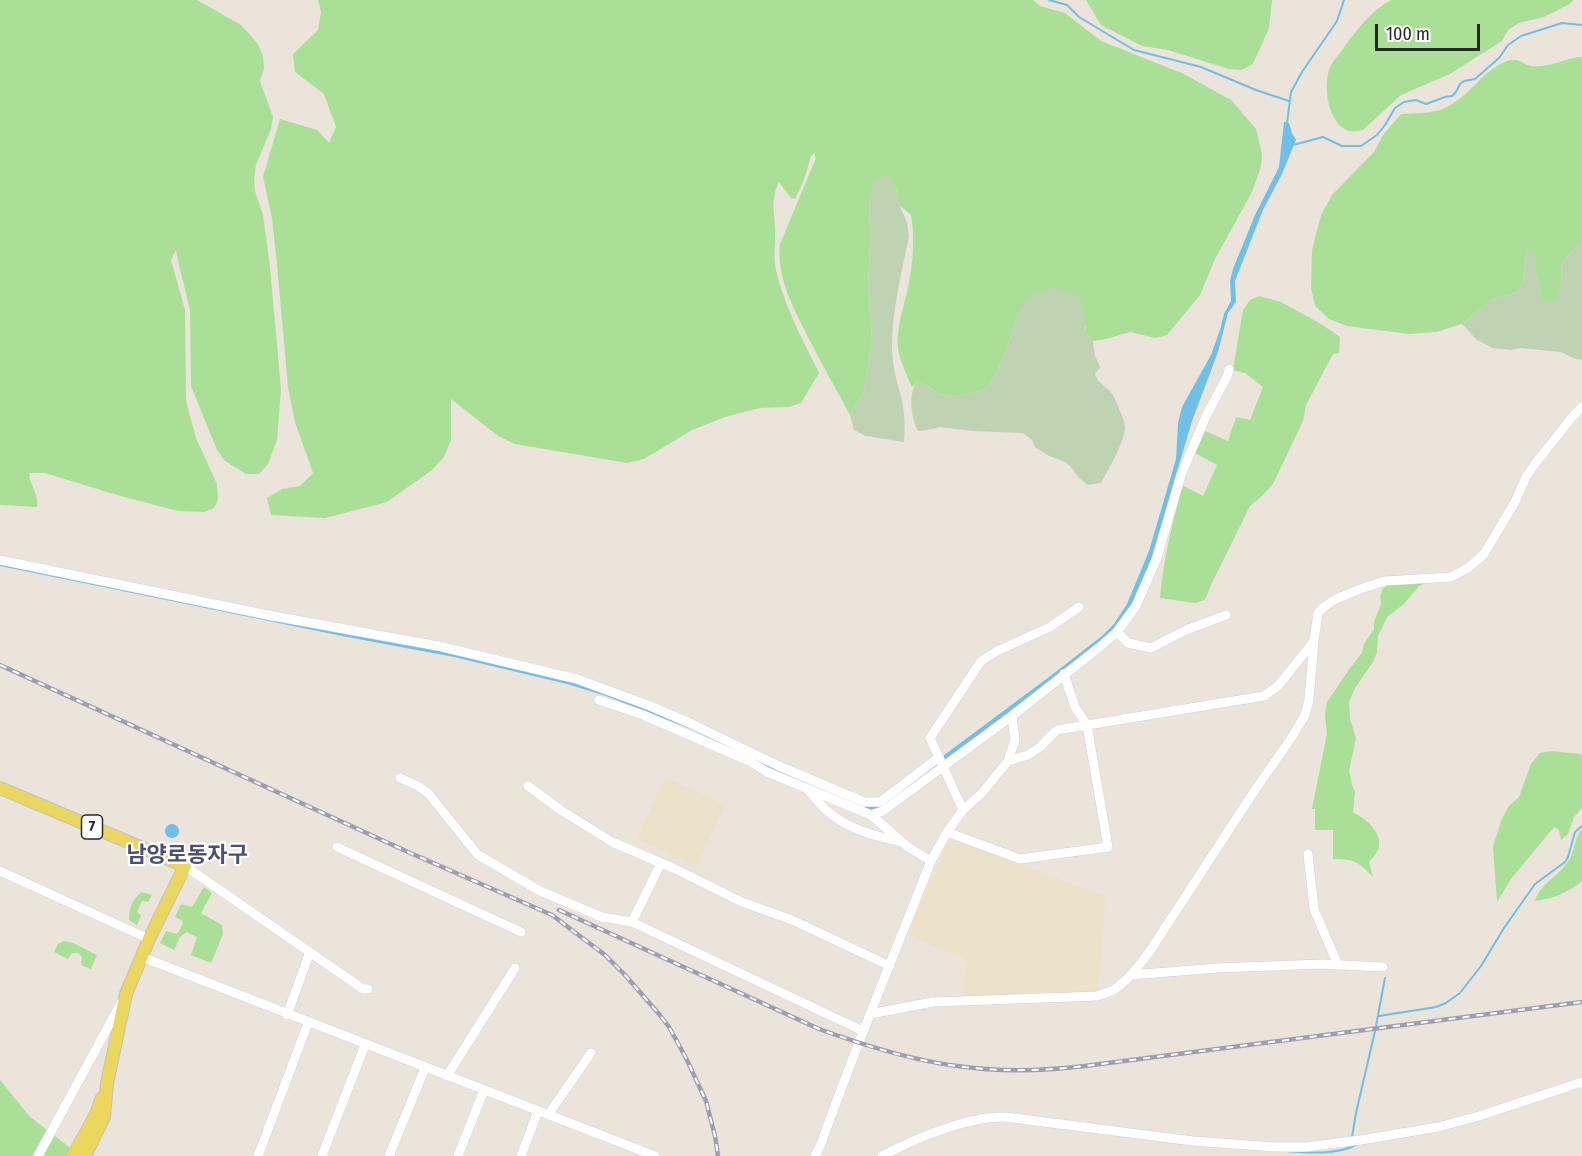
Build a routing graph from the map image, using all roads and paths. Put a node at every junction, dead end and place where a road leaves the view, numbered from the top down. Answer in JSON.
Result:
{"nodes":[{"id":1,"x":1229,"y":369,"type":"dead end"},
{"id":2,"x":1582,"y":407,"type":"edge"},
{"id":3,"x":0,"y":560,"type":"edge"},
{"id":4,"x":1078,"y":607,"type":"dead end"},
{"id":5,"x":1226,"y":615,"type":"dead end"},
{"id":6,"x":1117,"y":632,"type":"junction"},
{"id":7,"x":1314,"y":641,"type":"junction"},
{"id":8,"x":1064,"y":674,"type":"junction"},
{"id":9,"x":599,"y":700,"type":"dead end"},
{"id":10,"x":1012,"y":716,"type":"junction"},
{"id":11,"x":1087,"y":725,"type":"junction"},
{"id":12,"x":1008,"y":760,"type":"junction"},
{"id":13,"x":941,"y":761,"type":"junction"},
{"id":14,"x":400,"y":778,"type":"dead end"},
{"id":15,"x":528,"y":786,"type":"dead end"},
{"id":16,"x":0,"y":788,"type":"edge"},
{"id":17,"x":808,"y":789,"type":"junction"},
{"id":18,"x":963,"y":810,"type":"junction"},
{"id":19,"x":871,"y":815,"type":"junction"},
{"id":20,"x":947,"y":832,"type":"junction"},
{"id":21,"x":903,"y":843,"type":"junction"},
{"id":22,"x":337,"y":847,"type":"dead end"},
{"id":23,"x":1308,"y":854,"type":"dead end"},
{"id":24,"x":931,"y":861,"type":"junction"},
{"id":25,"x":661,"y":863,"type":"junction"},
{"id":26,"x":185,"y":866,"type":"junction"},
{"id":27,"x":0,"y":871,"type":"edge"},
{"id":28,"x":633,"y":922,"type":"junction"},
{"id":29,"x":521,"y":932,"type":"dead end"},
{"id":30,"x":149,"y":939,"type":"junction"},
{"id":31,"x":310,"y":952,"type":"junction"},
{"id":32,"x":142,"y":957,"type":"junction"},
{"id":33,"x":1338,"y":965,"type":"junction"},
{"id":34,"x":890,"y":966,"type":"junction"},
{"id":35,"x":1383,"y":967,"type":"dead end"},
{"id":36,"x":514,"y":968,"type":"dead end"},
{"id":37,"x":1131,"y":975,"type":"junction"},
{"id":38,"x":368,"y":989,"type":"dead end"},
{"id":39,"x":126,"y":994,"type":"junction"},
{"id":40,"x":870,"y":1014,"type":"junction"},
{"id":41,"x":287,"y":1015,"type":"junction"},
{"id":42,"x":308,"y":1023,"type":"junction"},
{"id":43,"x":863,"y":1031,"type":"junction"},
{"id":44,"x":365,"y":1045,"type":"junction"},
{"id":45,"x":591,"y":1053,"type":"dead end"},
{"id":46,"x":424,"y":1068,"type":"junction"},
{"id":47,"x":447,"y":1076,"type":"junction"},
{"id":48,"x":1582,"y":1082,"type":"edge"},
{"id":49,"x":484,"y":1090,"type":"junction"},
{"id":50,"x":538,"y":1111,"type":"junction"},
{"id":51,"x":548,"y":1115,"type":"junction"},
{"id":52,"x":95,"y":1127,"type":"junction"},
{"id":53,"x":643,"y":1154,"type":"edge"},
{"id":54,"x":38,"y":1156,"type":"edge"},
{"id":55,"x":74,"y":1156,"type":"edge"},
{"id":56,"x":85,"y":1156,"type":"edge"},
{"id":57,"x":258,"y":1156,"type":"edge"},
{"id":58,"x":322,"y":1156,"type":"edge"},
{"id":59,"x":389,"y":1156,"type":"edge"},
{"id":60,"x":458,"y":1156,"type":"edge"},
{"id":61,"x":521,"y":1156,"type":"edge"},
{"id":62,"x":655,"y":1156,"type":"edge"},
{"id":63,"x":815,"y":1156,"type":"edge"},
{"id":64,"x":882,"y":1156,"type":"edge"}],
"edges":[{"from":1,"to":6,"type":"street"},
{"from":2,"to":7,"type":"street"},
{"from":3,"to":13,"type":"street"},
{"from":4,"to":13,"type":"street"},
{"from":5,"to":6,"type":"street"},
{"from":6,"to":8,"type":"street"},
{"from":7,"to":11,"type":"street"},
{"from":7,"to":37,"type":"street"},
{"from":8,"to":10,"type":"street"},
{"from":8,"to":11,"type":"street"},
{"from":9,"to":17,"type":"street"},
{"from":10,"to":12,"type":"street"},
{"from":10,"to":13,"type":"street"},
{"from":11,"to":12,"type":"street"},
{"from":11,"to":20,"type":"street"},
{"from":12,"to":18,"type":"street"},
{"from":13,"to":18,"type":"street"},
{"from":13,"to":19,"type":"street"},
{"from":14,"to":28,"type":"street"},
{"from":15,"to":25,"type":"street"},
{"from":16,"to":26,"type":"main road","number":"7"},
{"from":17,"to":19,"type":"street"},
{"from":17,"to":21,"type":"street"},
{"from":18,"to":20,"type":"street"},
{"from":19,"to":21,"type":"street"},
{"from":20,"to":24,"type":"street"},
{"from":21,"to":24,"type":"street"},
{"from":22,"to":29,"type":"street"},
{"from":23,"to":33,"type":"street"},
{"from":24,"to":34,"type":"street"},
{"from":25,"to":28,"type":"street"},
{"from":25,"to":34,"type":"street"},
{"from":26,"to":30,"type":"main road"},
{"from":26,"to":31,"type":"street"},
{"from":27,"to":30,"type":"street"},
{"from":28,"to":43,"type":"street"},
{"from":30,"to":32,"type":"main road"},
{"from":31,"to":38,"type":"street"},
{"from":31,"to":41,"type":"street"},
{"from":32,"to":39,"type":"main road"},
{"from":32,"to":41,"type":"street"},
{"from":33,"to":35,"type":"street"},
{"from":33,"to":37,"type":"street"},
{"from":34,"to":40,"type":"street"},
{"from":36,"to":47,"type":"street"},
{"from":37,"to":40,"type":"street"},
{"from":39,"to":52,"type":"main road"},
{"from":39,"to":54,"type":"street"},
{"from":40,"to":43,"type":"street"},
{"from":41,"to":42,"type":"street"},
{"from":42,"to":44,"type":"street"},
{"from":42,"to":57,"type":"street"},
{"from":43,"to":63,"type":"street"},
{"from":44,"to":46,"type":"street"},
{"from":44,"to":58,"type":"street"},
{"from":45,"to":51,"type":"street"},
{"from":46,"to":47,"type":"street"},
{"from":46,"to":59,"type":"street"},
{"from":47,"to":49,"type":"street"},
{"from":48,"to":64,"type":"street"},
{"from":49,"to":50,"type":"street"},
{"from":49,"to":60,"type":"street"},
{"from":50,"to":51,"type":"street"},
{"from":50,"to":61,"type":"street"},
{"from":51,"to":53,"type":"street"},
{"from":52,"to":55,"type":"main road"},
{"from":52,"to":56,"type":"main road"},
{"from":53,"to":62,"type":"street"}]}
